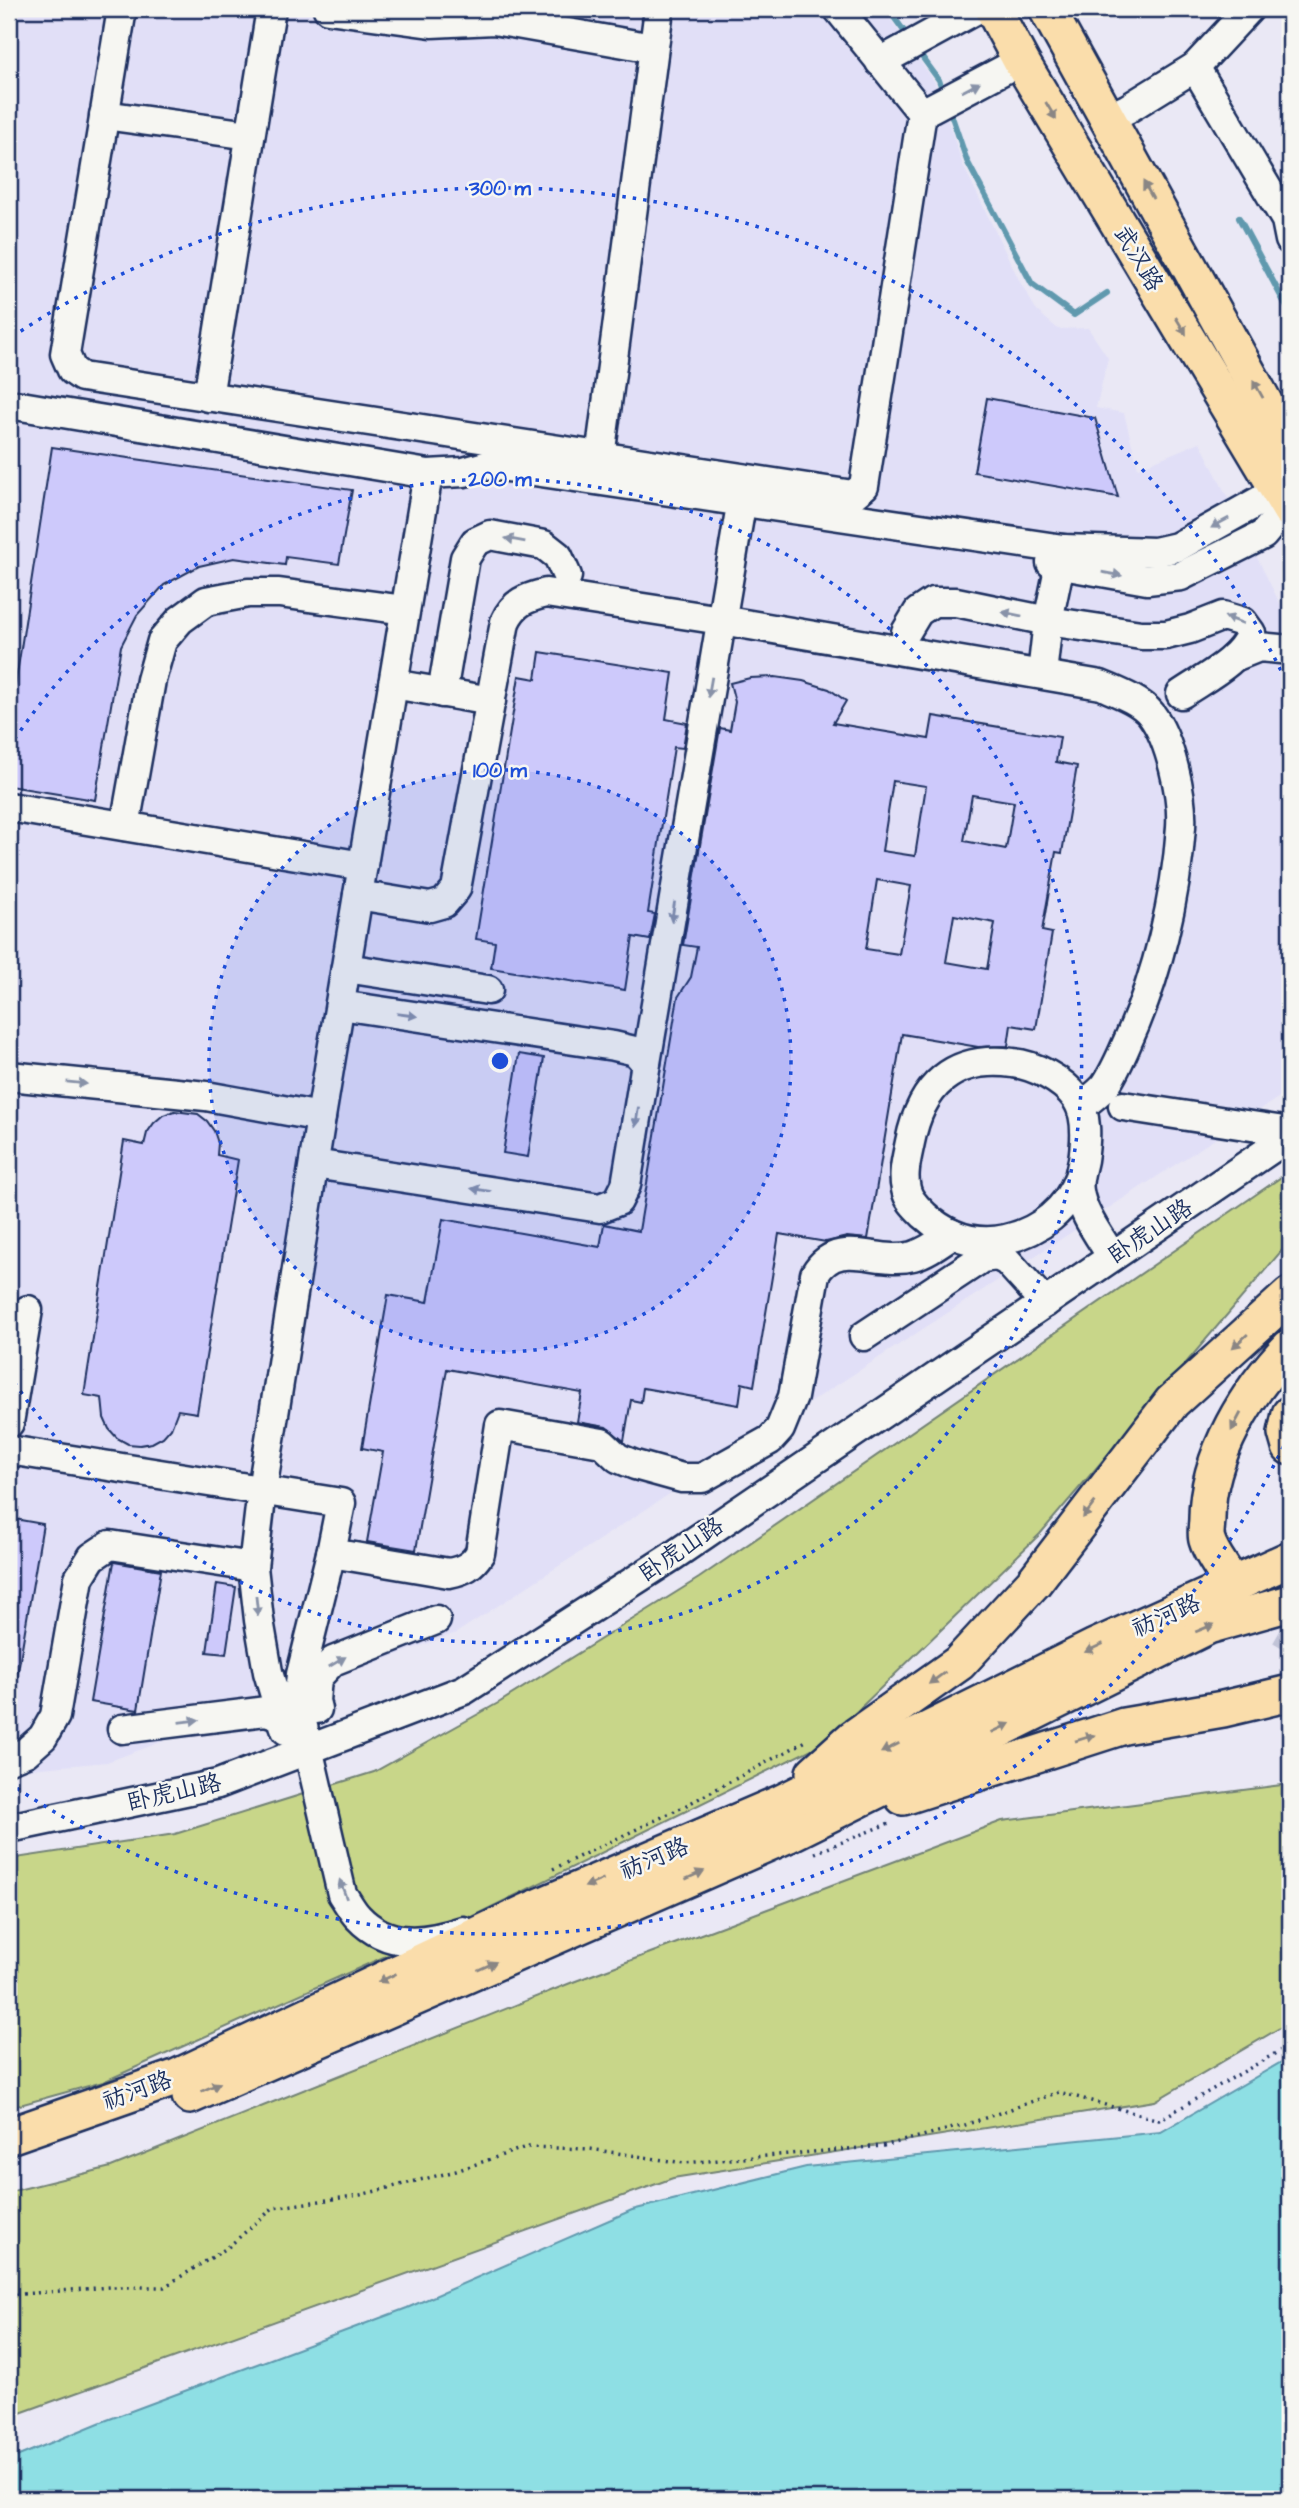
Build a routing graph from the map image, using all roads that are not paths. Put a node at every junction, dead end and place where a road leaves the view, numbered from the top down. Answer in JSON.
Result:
{"nodes":[{"id":1,"x":122,"y":9,"type":"edge"},
{"id":2,"x":271,"y":9,"type":"edge"},
{"id":3,"x":328,"y":9,"type":"edge"},
{"id":4,"x":659,"y":9,"type":"edge"},
{"id":5,"x":838,"y":9,"type":"edge"},
{"id":6,"x":977,"y":9,"type":"edge"},
{"id":7,"x":993,"y":9,"type":"edge"},
{"id":8,"x":1046,"y":9,"type":"edge"},
{"id":9,"x":1249,"y":9,"type":"edge"},
{"id":10,"x":653,"y":48,"type":"junction"},
{"id":11,"x":880,"y":62,"type":"junction"},
{"id":12,"x":1022,"y":63,"type":"junction"},
{"id":13,"x":1195,"y":66,"type":"junction"},
{"id":14,"x":922,"y":113,"type":"junction"},
{"id":15,"x":104,"y":115,"type":"junction"},
{"id":16,"x":1108,"y":118,"type":"junction"},
{"id":17,"x":250,"y":135,"type":"junction"},
{"id":18,"x":1290,"y":240,"type":"edge"},
{"id":19,"x":208,"y":397,"type":"junction"},
{"id":20,"x":9,"y":404,"type":"edge"},
{"id":21,"x":1290,"y":449,"type":"edge"},
{"id":22,"x":600,"y":457,"type":"junction"},
{"id":23,"x":464,"y":472,"type":"junction"},
{"id":24,"x":428,"y":474,"type":"junction"},
{"id":25,"x":1287,"y":505,"type":"edge"},
{"id":26,"x":739,"y":517,"type":"junction"},
{"id":27,"x":1062,"y":557,"type":"junction"},
{"id":28,"x":567,"y":576,"type":"dead end"},
{"id":29,"x":405,"y":610,"type":"junction"},
{"id":30,"x":721,"y":620,"type":"junction"},
{"id":31,"x":1048,"y":621,"type":"junction"},
{"id":32,"x":906,"y":632,"type":"dead end"},
{"id":33,"x":1290,"y":650,"type":"edge"},
{"id":34,"x":1234,"y":657,"type":"junction"},
{"id":35,"x":1042,"y":674,"type":"junction"},
{"id":36,"x":393,"y":684,"type":"junction"},
{"id":37,"x":442,"y":693,"type":"junction"},
{"id":38,"x":1181,"y":694,"type":"dead end"},
{"id":39,"x":491,"y":701,"type":"junction"},
{"id":40,"x":9,"y":807,"type":"edge"},
{"id":41,"x":125,"y":826,"type":"junction"},
{"id":42,"x":363,"y":866,"type":"junction"},
{"id":43,"x":358,"y":895,"type":"junction"},
{"id":44,"x":346,"y":968,"type":"junction"},
{"id":45,"x":488,"y":990,"type":"dead end"},
{"id":46,"x":340,"y":1005,"type":"junction"},
{"id":47,"x":646,"y":1063,"type":"junction"},
{"id":48,"x":9,"y":1076,"type":"edge"},
{"id":49,"x":1123,"y":1106,"type":"dead end"},
{"id":50,"x":1081,"y":1107,"type":"junction"},
{"id":51,"x":321,"y":1117,"type":"junction"},
{"id":52,"x":1290,"y":1134,"type":"edge"},
{"id":53,"x":314,"y":1164,"type":"junction"},
{"id":54,"x":1079,"y":1177,"type":"junction"},
{"id":55,"x":952,"y":1234,"type":"junction"},
{"id":56,"x":1112,"y":1257,"type":"junction"},
{"id":57,"x":1290,"y":1295,"type":"edge"},
{"id":58,"x":1045,"y":1303,"type":"junction"},
{"id":59,"x":28,"y":1310,"type":"dead end"},
{"id":60,"x":864,"y":1336,"type":"dead end"},
{"id":61,"x":1290,"y":1347,"type":"edge"},
{"id":62,"x":1290,"y":1413,"type":"edge"},
{"id":63,"x":9,"y":1423,"type":"edge"},
{"id":64,"x":1290,"y":1447,"type":"edge"},
{"id":65,"x":9,"y":1450,"type":"edge"},
{"id":66,"x":262,"y":1490,"type":"junction"},
{"id":67,"x":331,"y":1553,"type":"junction"},
{"id":68,"x":1290,"y":1559,"type":"edge"},
{"id":69,"x":253,"y":1567,"type":"junction"},
{"id":70,"x":1225,"y":1573,"type":"tunnel mouth"},
{"id":71,"x":1290,"y":1603,"type":"edge"},
{"id":72,"x":436,"y":1620,"type":"dead end"},
{"id":73,"x":1290,"y":1693,"type":"edge"},
{"id":74,"x":281,"y":1716,"type":"junction"},
{"id":75,"x":122,"y":1729,"type":"dead end"},
{"id":76,"x":309,"y":1749,"type":"junction"},
{"id":77,"x":9,"y":1759,"type":"edge"},
{"id":78,"x":9,"y":1828,"type":"edge"},
{"id":79,"x":791,"y":1832,"type":"junction"},
{"id":80,"x":529,"y":1911,"type":"junction"},
{"id":81,"x":9,"y":2136,"type":"edge"},
{"id":82,"x":9,"y":2160,"type":"edge"}],
"edges":[{"from":1,"to":15,"type":"street"},
{"from":2,"to":17,"type":"street"},
{"from":3,"to":10,"type":"street"},
{"from":4,"to":10,"type":"street"},
{"from":5,"to":11,"type":"street"},
{"from":6,"to":11,"type":"street"},
{"from":7,"to":12,"type":"main road","name":"武汉路"},
{"from":8,"to":16,"type":"main road","name":"武汉路"},
{"from":9,"to":13,"type":"street"},
{"from":10,"to":22,"type":"street"},
{"from":11,"to":14,"type":"street"},
{"from":14,"to":12,"type":"street","one_way":true},
{"from":12,"to":25,"type":"main road","name":"武汉路","one_way":true},
{"from":13,"to":16,"type":"street"},
{"from":13,"to":18,"type":"street"},
{"from":14,"to":22,"type":"street"},
{"from":15,"to":17,"type":"street"},
{"from":15,"to":19,"type":"street"},
{"from":21,"to":16,"type":"main road","name":"武汉路","one_way":true},
{"from":17,"to":19,"type":"street"},
{"from":19,"to":22,"type":"street"},
{"from":20,"to":24,"type":"street"},
{"from":23,"to":24,"type":"street"},
{"from":23,"to":26,"type":"street"},
{"from":23,"to":27,"type":"street"},
{"from":24,"to":29,"type":"street"},
{"from":25,"to":27,"type":"street"},
{"from":26,"to":27,"type":"street"},
{"from":26,"to":30,"type":"street"},
{"from":27,"to":31,"type":"street"},
{"from":28,"to":37,"type":"street","one_way":true},
{"from":29,"to":36,"type":"street"},
{"from":29,"to":41,"type":"street"},
{"from":30,"to":35,"type":"street"},
{"from":30,"to":39,"type":"street"},
{"from":30,"to":47,"type":"street","one_way":true},
{"from":31,"to":32,"type":"street","one_way":true},
{"from":34,"to":31,"type":"street","one_way":true},
{"from":31,"to":35,"type":"street"},
{"from":33,"to":34,"type":"street"},
{"from":34,"to":38,"type":"street"},
{"from":35,"to":50,"type":"street"},
{"from":36,"to":37,"type":"street"},
{"from":36,"to":42,"type":"street"},
{"from":37,"to":39,"type":"street"},
{"from":39,"to":43,"type":"street"},
{"from":40,"to":41,"type":"street"},
{"from":41,"to":42,"type":"street"},
{"from":42,"to":43,"type":"street"},
{"from":43,"to":44,"type":"street"},
{"from":44,"to":45,"type":"street"},
{"from":44,"to":46,"type":"street"},
{"from":46,"to":47,"type":"street","one_way":true},
{"from":46,"to":51,"type":"street"},
{"from":47,"to":53,"type":"street","one_way":true},
{"from":48,"to":51,"type":"street","one_way":true},
{"from":49,"to":52,"type":"street"},
{"from":50,"to":54,"type":"street"},
{"from":50,"to":55,"type":"street"},
{"from":51,"to":53,"type":"street"},
{"from":52,"to":56,"type":"street","name":"卧虎山路"},
{"from":53,"to":66,"type":"street"},
{"from":54,"to":55,"type":"street"},
{"from":54,"to":56,"type":"street"},
{"from":55,"to":67,"type":"street"},
{"from":56,"to":58,"type":"street","name":"卧虎山路"},
{"from":57,"to":79,"type":"main road","one_way":true},
{"from":58,"to":60,"type":"street"},
{"from":58,"to":76,"type":"street","name":"卧虎山路"},
{"from":59,"to":63,"type":"street"},
{"from":61,"to":70,"type":"main road","one_way":true},
{"from":62,"to":64,"type":"main road"},
{"from":65,"to":66,"type":"street"},
{"from":66,"to":67,"type":"street"},
{"from":66,"to":69,"type":"street"},
{"from":67,"to":76,"type":"street"},
{"from":68,"to":79,"type":"main road","name":"祊河路","one_way":true},
{"from":69,"to":74,"type":"street","one_way":true},
{"from":69,"to":77,"type":"street"},
{"from":79,"to":71,"type":"main road","name":"祊河路","one_way":true},
{"from":76,"to":72,"type":"street","one_way":true},
{"from":79,"to":73,"type":"main road","one_way":true},
{"from":75,"to":74,"type":"street","one_way":true},
{"from":74,"to":76,"type":"street"},
{"from":76,"to":78,"type":"street","name":"卧虎山路"},
{"from":80,"to":76,"type":"street","one_way":true},
{"from":79,"to":80,"type":"main road","name":"祊河路","one_way":true},
{"from":82,"to":79,"type":"main road","name":"祊河路","one_way":true},
{"from":80,"to":81,"type":"main road","name":"祊河路","one_way":true}]}
